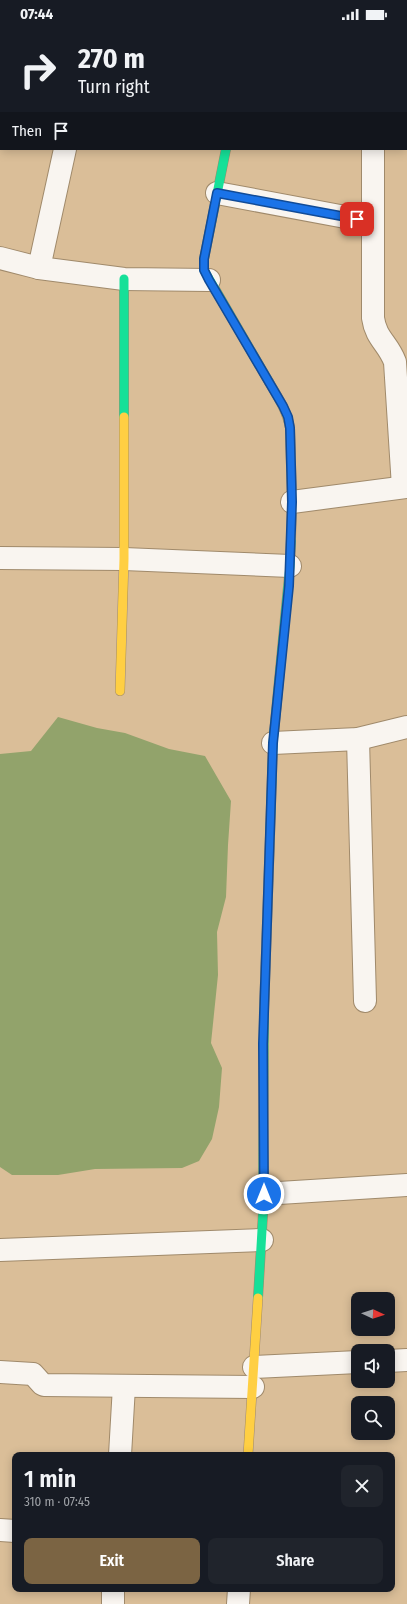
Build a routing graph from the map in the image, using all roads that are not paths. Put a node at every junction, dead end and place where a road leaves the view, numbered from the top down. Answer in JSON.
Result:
{"nodes":[{"id":1,"x":66,"y":150,"type":"edge"},
{"id":2,"x":226,"y":150,"type":"edge"},
{"id":3,"x":373,"y":150,"type":"edge"},
{"id":4,"x":217,"y":193,"type":"junction"},
{"id":5,"x":372,"y":222,"type":"junction"},
{"id":6,"x":0,"y":258,"type":"edge"},
{"id":7,"x":39,"y":268,"type":"junction"},
{"id":8,"x":124,"y":279,"type":"junction"},
{"id":9,"x":209,"y":280,"type":"junction"},
{"id":10,"x":405,"y":487,"type":"edge"},
{"id":11,"x":292,"y":502,"type":"junction"},
{"id":12,"x":0,"y":558,"type":"edge"},
{"id":13,"x":124,"y":559,"type":"junction"},
{"id":14,"x":290,"y":566,"type":"junction"},
{"id":15,"x":120,"y":691,"type":"dead end"},
{"id":16,"x":407,"y":727,"type":"edge"},
{"id":17,"x":358,"y":740,"type":"junction"},
{"id":18,"x":273,"y":743,"type":"junction"},
{"id":19,"x":365,"y":1001,"type":"dead end"},
{"id":20,"x":407,"y":1185,"type":"edge"},
{"id":21,"x":264,"y":1194,"type":"junction"},
{"id":22,"x":262,"y":1240,"type":"junction"},
{"id":23,"x":0,"y":1250,"type":"edge"},
{"id":24,"x":407,"y":1360,"type":"edge"},
{"id":25,"x":395,"y":1361,"type":"edge"},
{"id":26,"x":351,"y":1363,"type":"edge"},
{"id":27,"x":0,"y":1372,"type":"edge"},
{"id":28,"x":253,"y":1377,"type":"junction"},
{"id":29,"x":124,"y":1386,"type":"junction"},
{"id":30,"x":120,"y":1452,"type":"edge"},
{"id":31,"x":248,"y":1452,"type":"edge"},
{"id":32,"x":0,"y":1530,"type":"edge"},
{"id":33,"x":12,"y":1531,"type":"edge"},
{"id":34,"x":113,"y":1592,"type":"edge"},
{"id":35,"x":239,"y":1592,"type":"edge"},
{"id":36,"x":113,"y":1604,"type":"edge"},
{"id":37,"x":238,"y":1604,"type":"edge"}],
"edges":[{"from":1,"to":7,"type":"street"},
{"from":2,"to":4,"type":"street"},
{"from":3,"to":5,"type":"street"},
{"from":4,"to":5,"type":"street"},
{"from":4,"to":9,"type":"street"},
{"from":5,"to":10,"type":"street"},
{"from":6,"to":7,"type":"street"},
{"from":7,"to":8,"type":"street"},
{"from":8,"to":9,"type":"street"},
{"from":8,"to":13,"type":"street"},
{"from":9,"to":11,"type":"street"},
{"from":10,"to":11,"type":"street"},
{"from":11,"to":14,"type":"street"},
{"from":12,"to":13,"type":"street"},
{"from":13,"to":14,"type":"street"},
{"from":13,"to":15,"type":"street"},
{"from":14,"to":18,"type":"street"},
{"from":16,"to":17,"type":"street"},
{"from":17,"to":18,"type":"street"},
{"from":17,"to":19,"type":"street"},
{"from":18,"to":21,"type":"street"},
{"from":20,"to":21,"type":"street"},
{"from":21,"to":22,"type":"street"},
{"from":22,"to":23,"type":"street"},
{"from":22,"to":28,"type":"street"},
{"from":24,"to":25,"type":"street"},
{"from":26,"to":28,"type":"street"},
{"from":27,"to":29,"type":"street"},
{"from":28,"to":29,"type":"street"},
{"from":28,"to":31,"type":"street"},
{"from":29,"to":30,"type":"street"},
{"from":32,"to":33,"type":"street"},
{"from":34,"to":36,"type":"street"},
{"from":35,"to":37,"type":"street"}]}
